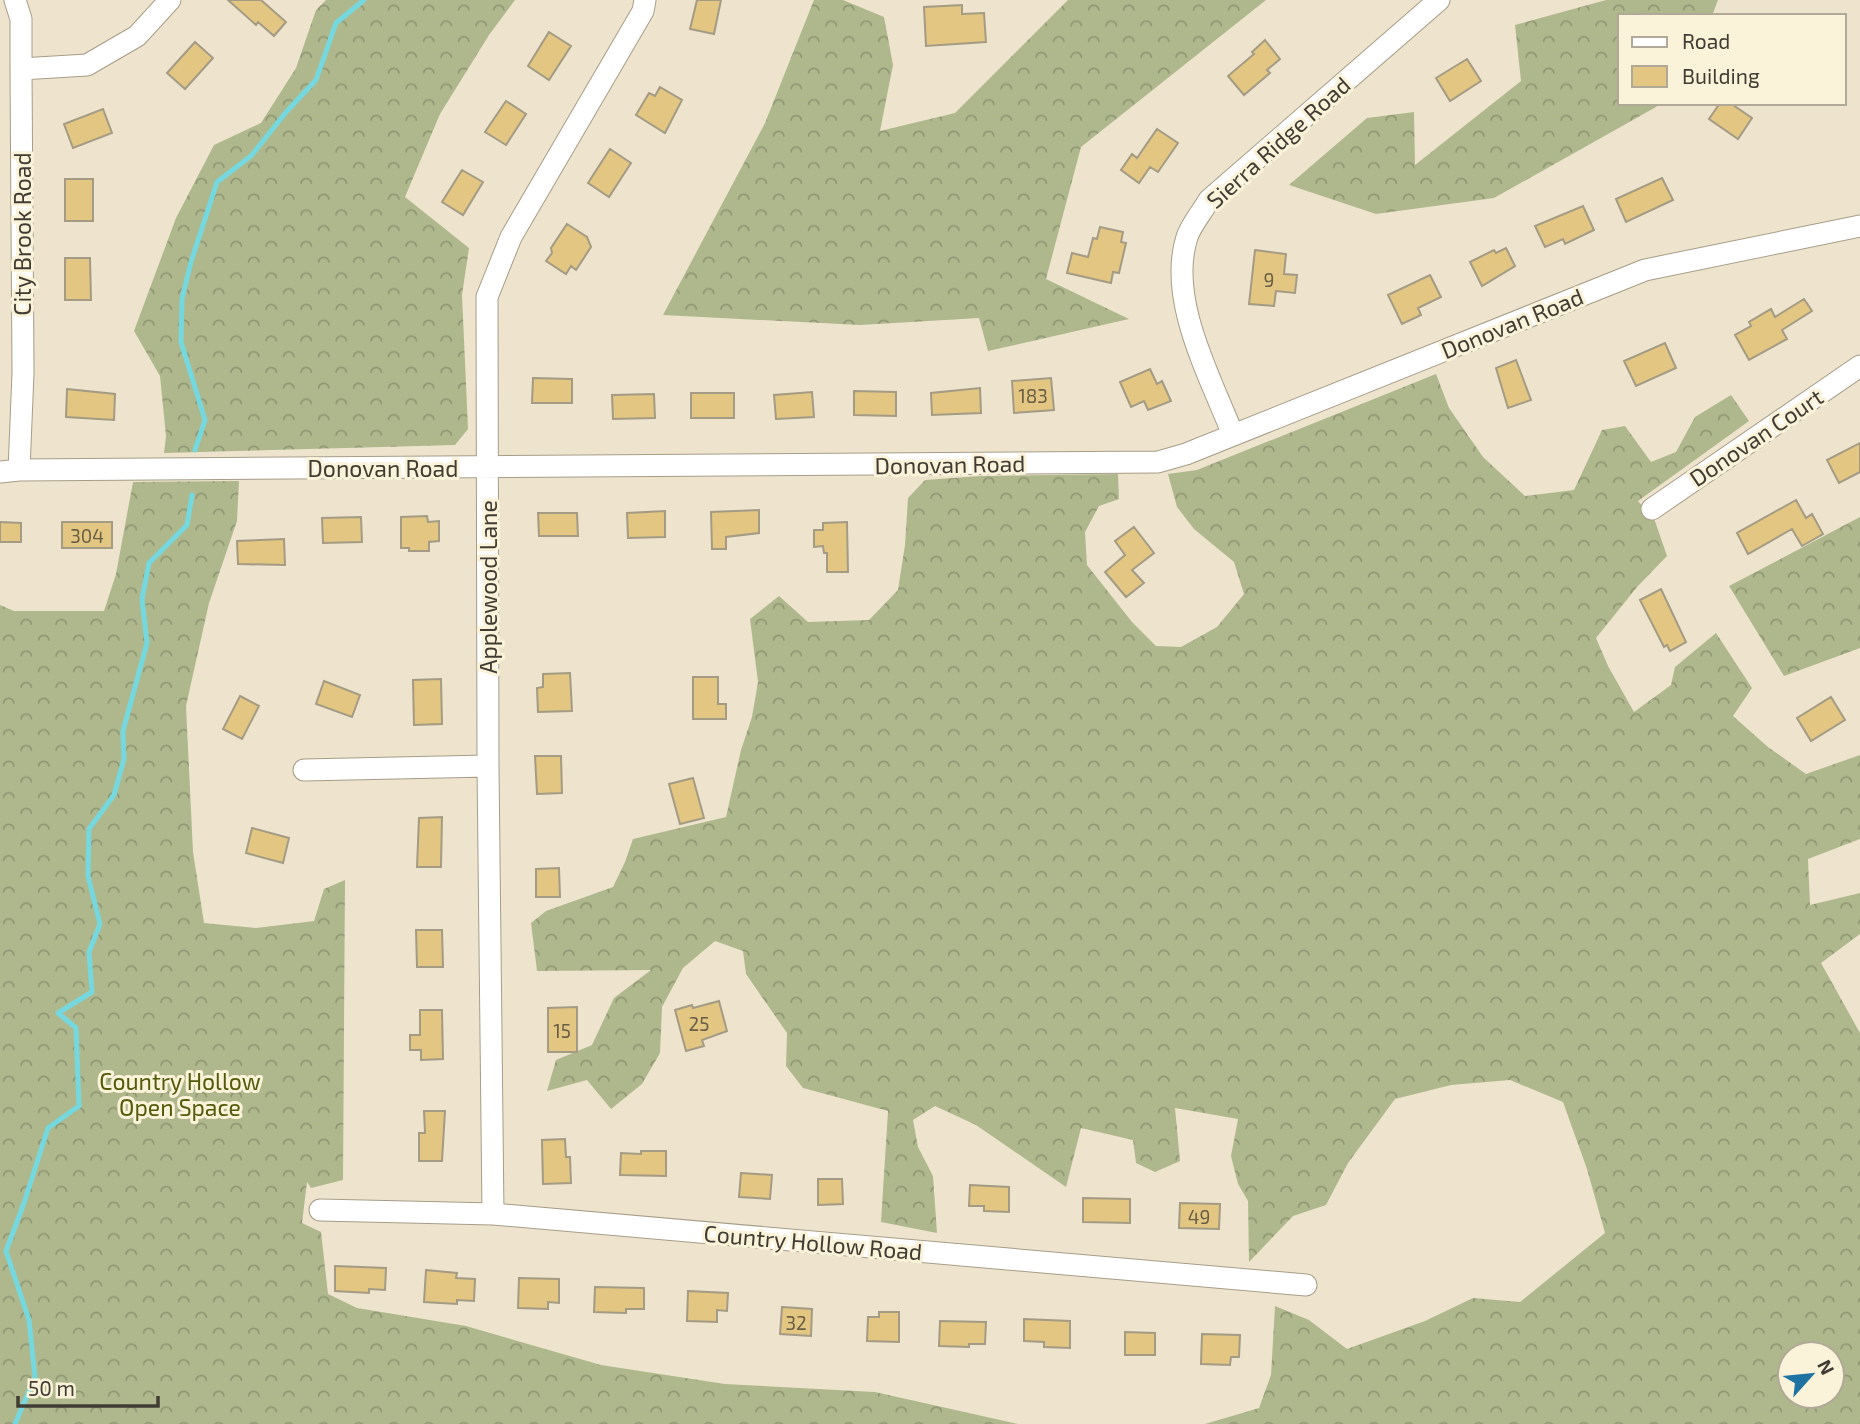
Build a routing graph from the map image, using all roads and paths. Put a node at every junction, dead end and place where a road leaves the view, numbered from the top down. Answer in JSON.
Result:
{"nodes":[{"id":1,"x":15,"y":0,"type":"edge"},
{"id":2,"x":170,"y":0,"type":"edge"},
{"id":3,"x":645,"y":0,"type":"edge"},
{"id":4,"x":1438,"y":0,"type":"edge"},
{"id":5,"x":21,"y":69,"type":"junction"},
{"id":6,"x":1860,"y":226,"type":"edge"},
{"id":7,"x":1860,"y":366,"type":"edge"},
{"id":8,"x":1233,"y":435,"type":"junction"},
{"id":9,"x":488,"y":468,"type":"junction"},
{"id":10,"x":10,"y":471,"type":"edge"},
{"id":11,"x":1652,"y":509,"type":"dead end"},
{"id":12,"x":488,"y":766,"type":"junction"},
{"id":13,"x":303,"y":770,"type":"dead end"},
{"id":14,"x":320,"y":1210,"type":"dead end"},
{"id":15,"x":493,"y":1214,"type":"junction"},
{"id":16,"x":1306,"y":1285,"type":"dead end"}],
"edges":[{"from":1,"to":5,"type":"street","name":"City Brook Road"},
{"from":2,"to":5,"type":"street"},
{"from":3,"to":9,"type":"street","name":"Applewood Lane"},
{"from":4,"to":8,"type":"street","name":"Sierra Ridge Road"},
{"from":5,"to":10,"type":"street","name":"City Brook Road"},
{"from":6,"to":8,"type":"street","name":"Donovan Road"},
{"from":7,"to":11,"type":"street","name":"Donovan Court"},
{"from":8,"to":9,"type":"street","name":"Donovan Road"},
{"from":9,"to":10,"type":"street","name":"Donovan Road"},
{"from":9,"to":12,"type":"street","name":"Applewood Lane"},
{"from":12,"to":13,"type":"street"},
{"from":12,"to":15,"type":"street","name":"Applewood Lane"},
{"from":14,"to":15,"type":"street","name":"Country Hollow Road"},
{"from":15,"to":16,"type":"street","name":"Country Hollow Road"}]}
